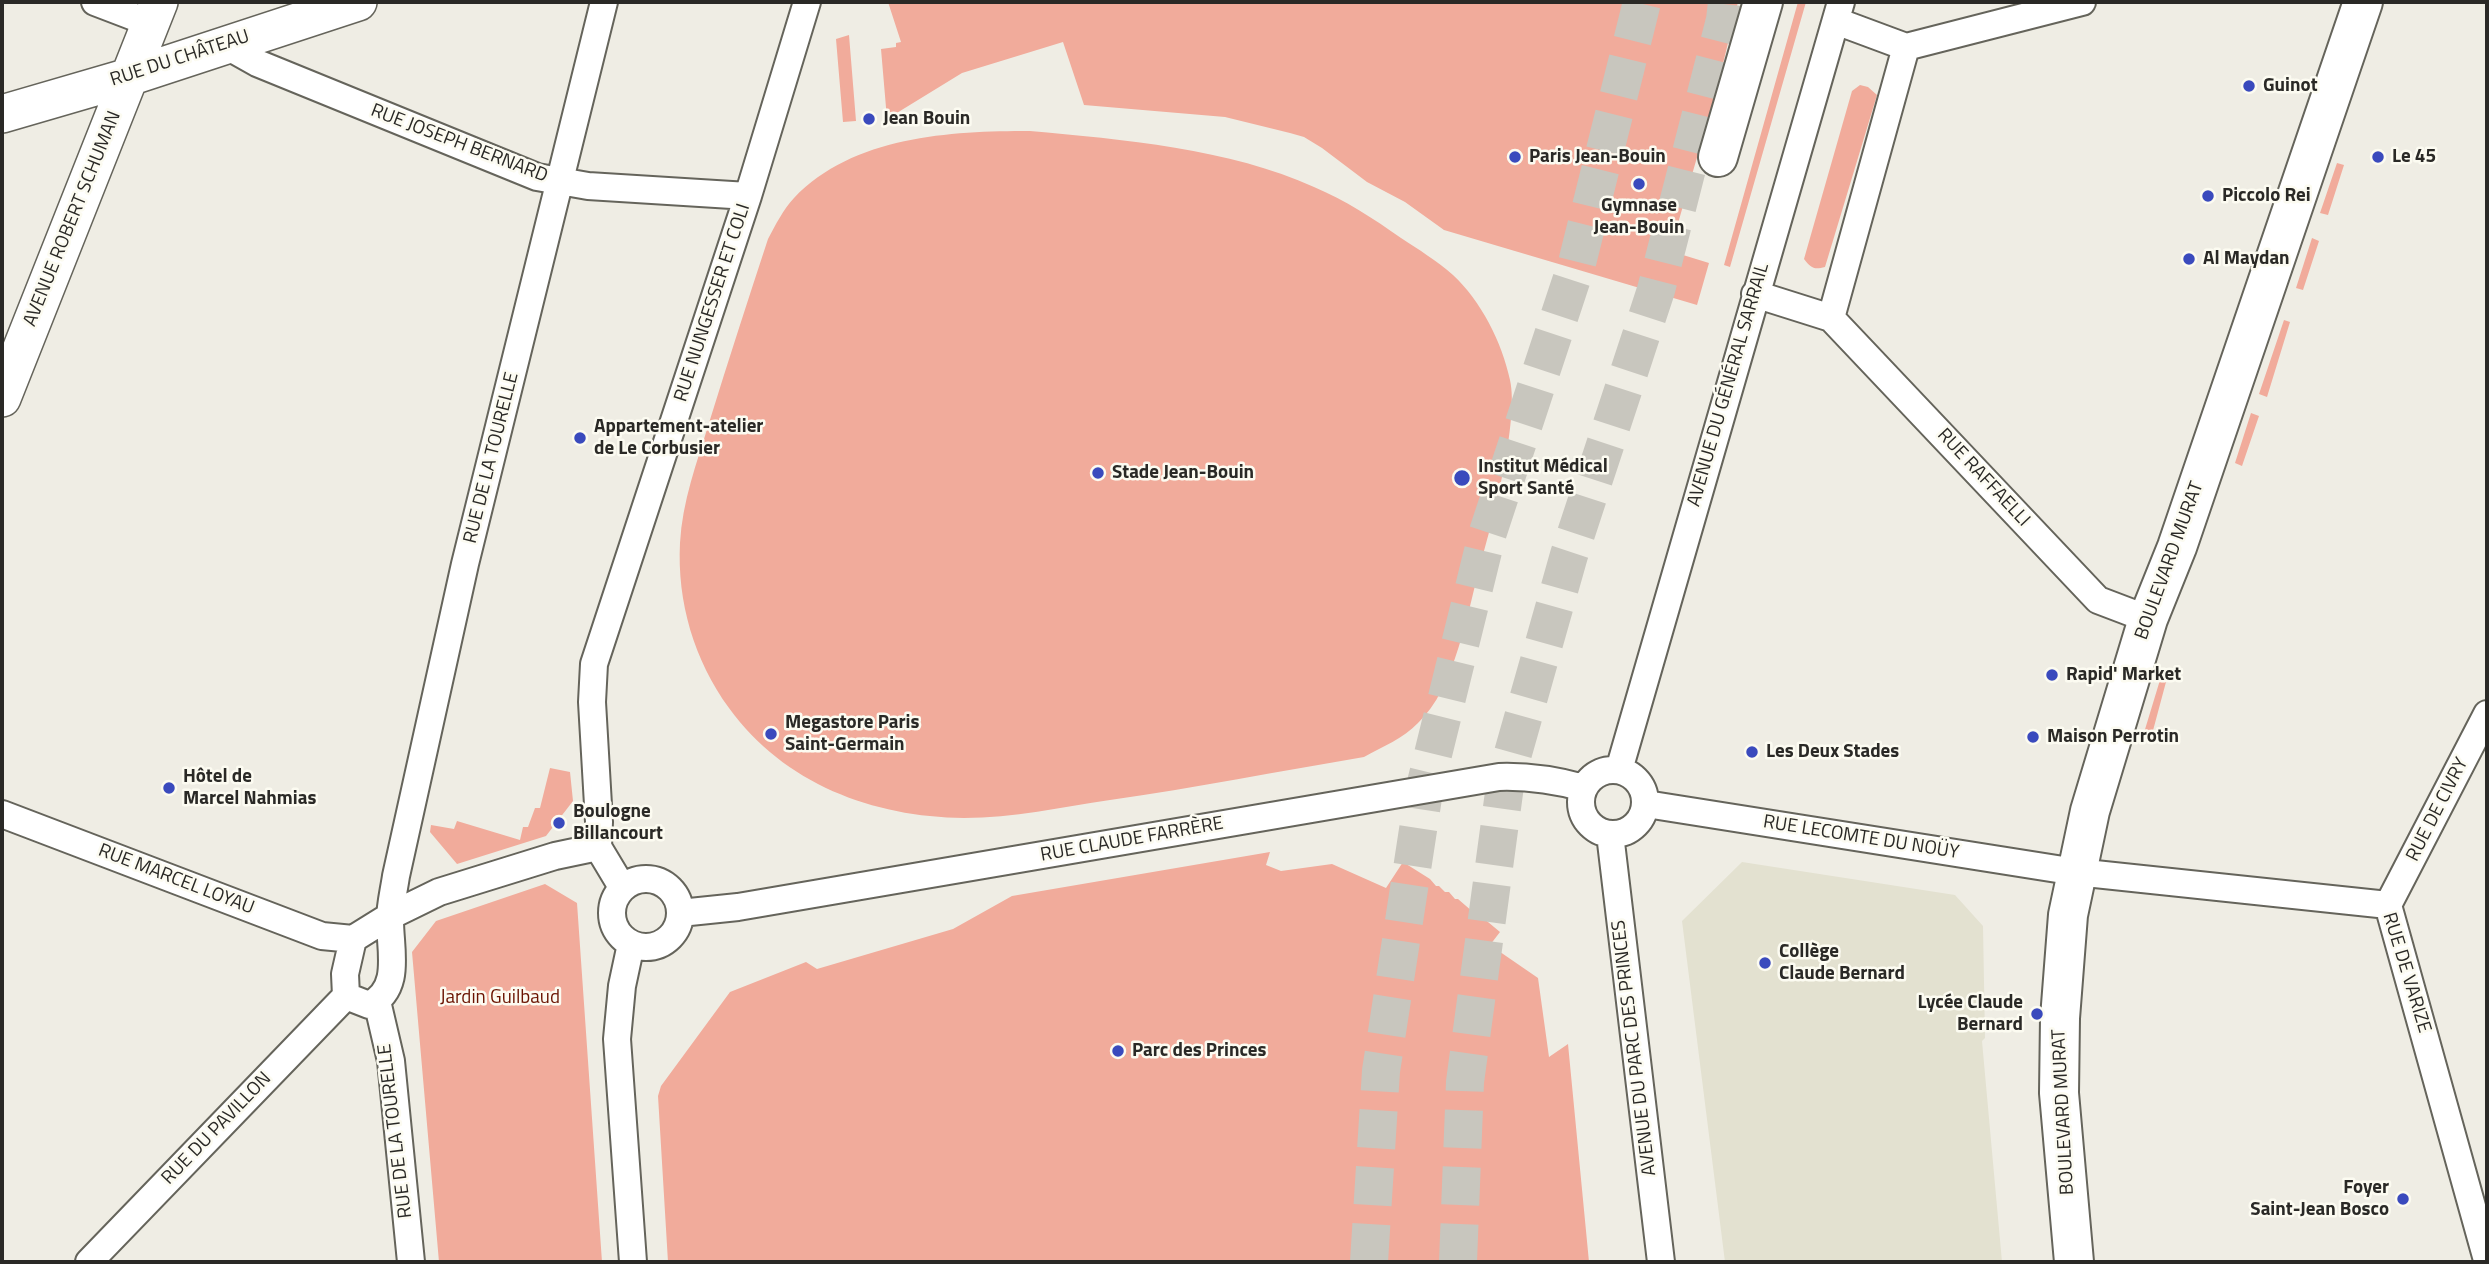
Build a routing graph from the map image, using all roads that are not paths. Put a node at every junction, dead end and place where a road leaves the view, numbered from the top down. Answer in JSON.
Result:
{"nodes":[{"id":1,"x":95,"y":2,"type":"edge"},
{"id":2,"x":358,"y":2,"type":"edge"},
{"id":3,"x":604,"y":2,"type":"edge"},
{"id":4,"x":807,"y":2,"type":"edge"},
{"id":5,"x":1763,"y":2,"type":"edge"},
{"id":6,"x":2082,"y":2,"type":"edge"},
{"id":7,"x":2362,"y":2,"type":"edge"},
{"id":8,"x":1839,"y":12,"type":"edge"},
{"id":9,"x":155,"y":13,"type":"edge"},
{"id":10,"x":225,"y":45,"type":"junction"},
{"id":11,"x":1906,"y":47,"type":"junction"},
{"id":12,"x":129,"y":77,"type":"junction"},
{"id":13,"x":2,"y":114,"type":"edge"},
{"id":14,"x":1718,"y":157,"type":"dead end"},
{"id":15,"x":561,"y":183,"type":"junction"},
{"id":16,"x":748,"y":196,"type":"junction"},
{"id":17,"x":1755,"y":294,"type":"junction"},
{"id":18,"x":1831,"y":318,"type":"junction"},
{"id":19,"x":2,"y":398,"type":"edge"},
{"id":20,"x":2148,"y":619,"type":"junction"},
{"id":21,"x":2487,"y":714,"type":"edge"},
{"id":22,"x":1619,"y":770,"type":"junction"},
{"id":23,"x":1584,"y":788,"type":"junction"},
{"id":24,"x":1646,"y":804,"type":"junction"},
{"id":25,"x":2,"y":814,"type":"edge"},
{"id":26,"x":1610,"y":834,"type":"junction"},
{"id":27,"x":598,"y":847,"type":"junction"},
{"id":28,"x":2076,"y":872,"type":"junction"},
{"id":29,"x":622,"y":887,"type":"junction"},
{"id":30,"x":2388,"y":905,"type":"junction"},
{"id":31,"x":680,"y":913,"type":"junction"},
{"id":32,"x":390,"y":916,"type":"junction"},
{"id":33,"x":353,"y":939,"type":"junction"},
{"id":34,"x":631,"y":944,"type":"junction"},
{"id":35,"x":346,"y":996,"type":"junction"},
{"id":36,"x":377,"y":1001,"type":"junction"},
{"id":37,"x":2487,"y":1260,"type":"edge"},
{"id":38,"x":89,"y":1262,"type":"edge"},
{"id":39,"x":411,"y":1262,"type":"edge"},
{"id":40,"x":633,"y":1262,"type":"edge"},
{"id":41,"x":1661,"y":1262,"type":"edge"},
{"id":42,"x":2074,"y":1262,"type":"edge"}],
"edges":[{"from":1,"to":9,"type":"street"},
{"from":2,"to":10,"type":"street","name":"RUE DU CHÂTEAU"},
{"from":3,"to":15,"type":"street","name":"RUE DE LA TOURELLE"},
{"from":4,"to":16,"type":"street","name":"RUE NUNGESSER ET COLI"},
{"from":5,"to":14,"type":"main road"},
{"from":6,"to":11,"type":"street"},
{"from":7,"to":20,"type":"main road","name":"BOULEVARD MURAT"},
{"from":8,"to":11,"type":"street"},
{"from":8,"to":17,"type":"street","name":"AVENUE DU GÉNÉRAL SARRAIL"},
{"from":9,"to":12,"type":"street","name":"AVENUE ROBERT SCHUMAN"},
{"from":10,"to":12,"type":"street","name":"RUE DU CHÂTEAU"},
{"from":10,"to":15,"type":"street","name":"RUE JOSEPH BERNARD"},
{"from":11,"to":18,"type":"street"},
{"from":12,"to":13,"type":"street","name":"RUE DU CHÂTEAU"},
{"from":12,"to":19,"type":"street","name":"AVENUE ROBERT SCHUMAN"},
{"from":15,"to":16,"type":"street","name":"RUE JOSEPH BERNARD"},
{"from":15,"to":32,"type":"street","name":"RUE DE LA TOURELLE"},
{"from":16,"to":27,"type":"street","name":"RUE NUNGESSER ET COLI"},
{"from":17,"to":18,"type":"street"},
{"from":17,"to":22,"type":"street","name":"AVENUE DU GÉNÉRAL SARRAIL"},
{"from":18,"to":20,"type":"street","name":"RUE RAFFAELLI"},
{"from":20,"to":28,"type":"main road","name":"BOULEVARD MURAT"},
{"from":21,"to":30,"type":"street","name":"RUE DE CIVRY"},
{"from":22,"to":23,"type":"street"},
{"from":22,"to":24,"type":"street"},
{"from":23,"to":26,"type":"street"},
{"from":23,"to":31,"type":"street","name":"RUE CLAUDE FARRÈRE"},
{"from":24,"to":26,"type":"street"},
{"from":24,"to":28,"type":"street","name":"RUE LECOMTE DU NOÜY"},
{"from":25,"to":33,"type":"street","name":"RUE MARCEL LOYAU"},
{"from":26,"to":41,"type":"street","name":"AVENUE DU PARC DES PRINCES"},
{"from":27,"to":29,"type":"street"},
{"from":27,"to":32,"type":"street"},
{"from":28,"to":30,"type":"street","name":"RUE DE VARIZE"},
{"from":28,"to":42,"type":"main road","name":"BOULEVARD MURAT"},
{"from":29,"to":31,"type":"street"},
{"from":29,"to":34,"type":"street"},
{"from":30,"to":37,"type":"street","name":"RUE DE VARIZE"},
{"from":31,"to":34,"type":"street"},
{"from":32,"to":33,"type":"street"},
{"from":32,"to":36,"type":"street","name":"RUE DE LA TOURELLE"},
{"from":33,"to":35,"type":"street"},
{"from":34,"to":40,"type":"street"},
{"from":35,"to":36,"type":"street"},
{"from":35,"to":38,"type":"street","name":"RUE DU PAVILLON"},
{"from":36,"to":39,"type":"street","name":"RUE DE LA TOURELLE"}]}
